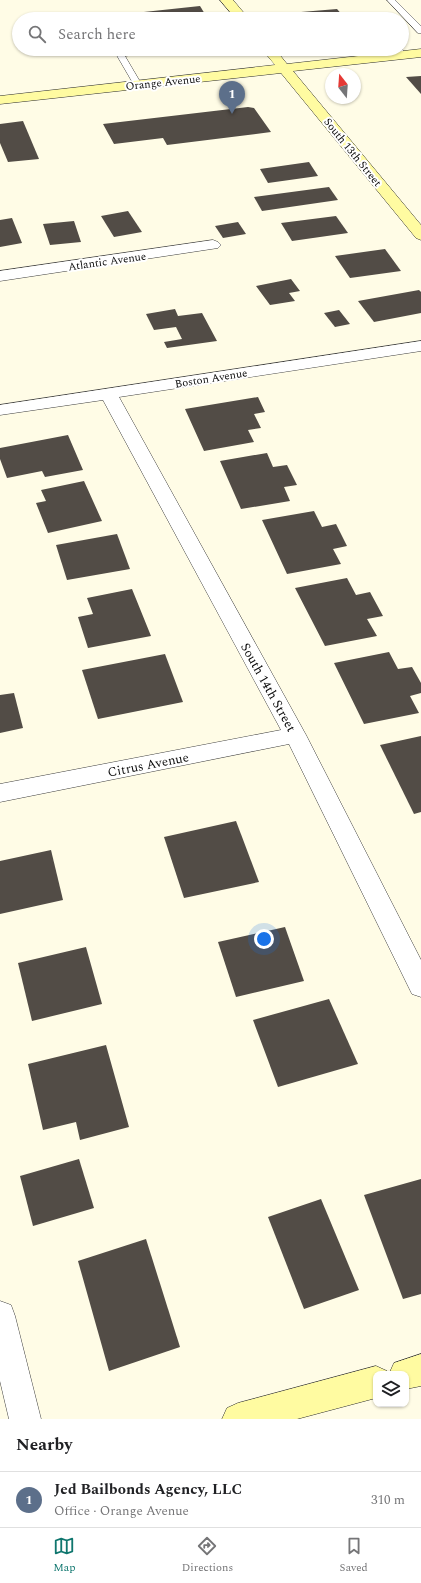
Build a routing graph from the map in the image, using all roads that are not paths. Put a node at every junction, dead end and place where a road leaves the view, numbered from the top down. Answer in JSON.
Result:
{"nodes":[{"id":1,"x":226,"y":0,"type":"edge"},
{"id":2,"x":391,"y":0,"type":"edge"},
{"id":3,"x":237,"y":12,"type":"edge"},
{"id":4,"x":403,"y":12,"type":"edge"},
{"id":5,"x":409,"y":19,"type":"edge"},
{"id":6,"x":421,"y":31,"type":"edge"},
{"id":7,"x":409,"y":52,"type":"edge"},
{"id":8,"x":421,"y":53,"type":"edge"},
{"id":9,"x":121,"y":56,"type":"edge"},
{"id":10,"x":274,"y":56,"type":"edge"},
{"id":11,"x":373,"y":56,"type":"edge"},
{"id":12,"x":284,"y":69,"type":"junction"},
{"id":13,"x":138,"y":85,"type":"junction"},
{"id":14,"x":0,"y":100,"type":"edge"},
{"id":15,"x":421,"y":236,"type":"edge"},
{"id":16,"x":213,"y":245,"type":"dead end"},
{"id":17,"x":0,"y":276,"type":"edge"},
{"id":18,"x":421,"y":346,"type":"edge"},
{"id":19,"x":108,"y":393,"type":"junction"},
{"id":20,"x":0,"y":410,"type":"edge"},
{"id":21,"x":295,"y":735,"type":"junction"},
{"id":22,"x":0,"y":793,"type":"edge"},
{"id":23,"x":421,"y":986,"type":"edge"},
{"id":24,"x":2,"y":1330,"type":"edge"},
{"id":25,"x":421,"y":1370,"type":"edge"},
{"id":26,"x":409,"y":1373,"type":"edge"},
{"id":27,"x":373,"y":1383,"type":"edge"},
{"id":28,"x":25,"y":1419,"type":"edge"},
{"id":29,"x":238,"y":1419,"type":"edge"}],
"edges":[{"from":1,"to":3,"type":"main road"},
{"from":2,"to":4,"type":"lane"},
{"from":5,"to":6,"type":"lane"},
{"from":7,"to":8,"type":"main road","name":"Orange Avenue"},
{"from":9,"to":13,"type":"lane"},
{"from":10,"to":12,"type":"main road","name":"South 13th Street"},
{"from":11,"to":12,"type":"main road","name":"Orange Avenue"},
{"from":12,"to":13,"type":"main road","name":"Orange Avenue"},
{"from":12,"to":15,"type":"main road","name":"South 13th Street"},
{"from":13,"to":14,"type":"main road","name":"Orange Avenue"},
{"from":16,"to":17,"type":"street","name":"Atlantic Avenue"},
{"from":18,"to":19,"type":"street","name":"Boston Avenue"},
{"from":19,"to":20,"type":"street","name":"Boston Avenue"},
{"from":19,"to":21,"type":"street","name":"South 14th Street"},
{"from":21,"to":22,"type":"street","name":"Citrus Avenue"},
{"from":21,"to":23,"type":"street","name":"South 14th Street"},
{"from":24,"to":28,"type":"street"},
{"from":25,"to":26,"type":"main road"},
{"from":27,"to":29,"type":"main road"}]}
